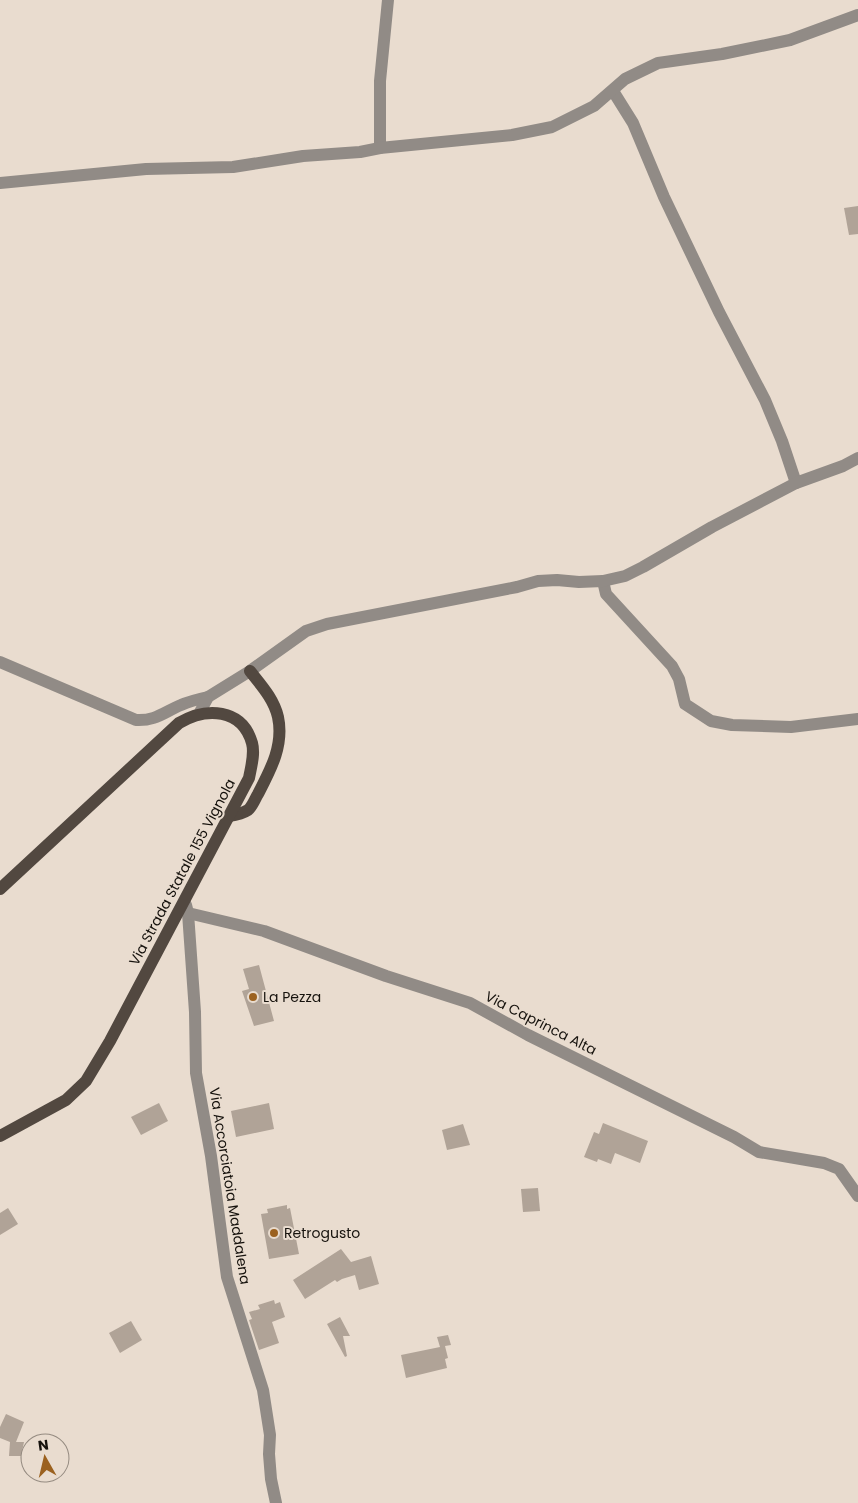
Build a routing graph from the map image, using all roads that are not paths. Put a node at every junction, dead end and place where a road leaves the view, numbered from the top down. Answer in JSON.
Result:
{"nodes":[{"id":1,"x":388,"y":0,"type":"edge"},
{"id":2,"x":858,"y":15,"type":"edge"},
{"id":3,"x":613,"y":91,"type":"junction"},
{"id":4,"x":380,"y":148,"type":"junction"},
{"id":5,"x":0,"y":183,"type":"edge"},
{"id":6,"x":858,"y":458,"type":"edge"},
{"id":7,"x":796,"y":483,"type":"junction"},
{"id":8,"x":603,"y":581,"type":"junction"},
{"id":9,"x":0,"y":662,"type":"edge"},
{"id":10,"x":250,"y":671,"type":"junction"},
{"id":11,"x":208,"y":697,"type":"junction"},
{"id":12,"x":199,"y":714,"type":"junction"},
{"id":13,"x":858,"y":719,"type":"edge"},
{"id":14,"x":230,"y":816,"type":"junction"},
{"id":15,"x":0,"y":889,"type":"edge"},
{"id":16,"x":183,"y":900,"type":"junction"},
{"id":17,"x":188,"y":913,"type":"junction"},
{"id":18,"x":0,"y":1136,"type":"edge"},
{"id":19,"x":858,"y":1196,"type":"edge"},
{"id":20,"x":276,"y":1503,"type":"edge"}],
"edges":[{"from":1,"to":4,"type":"street"},
{"from":2,"to":3,"type":"street"},
{"from":3,"to":4,"type":"street"},
{"from":3,"to":7,"type":"street"},
{"from":4,"to":5,"type":"street"},
{"from":6,"to":7,"type":"street"},
{"from":7,"to":8,"type":"street"},
{"from":8,"to":10,"type":"street"},
{"from":8,"to":13,"type":"street"},
{"from":9,"to":11,"type":"street"},
{"from":10,"to":11,"type":"street"},
{"from":10,"to":14,"type":"main road"},
{"from":11,"to":12,"type":"street"},
{"from":12,"to":14,"type":"main road","name":"Via Strada Statale 155 Vignola"},
{"from":12,"to":15,"type":"main road","name":"Via Strada Statale 155 Vignola"},
{"from":14,"to":16,"type":"main road","name":"Via Strada Statale 155 Vignola"},
{"from":16,"to":17,"type":"street","name":"Via Accorciatoia Maddalena"},
{"from":16,"to":18,"type":"main road","name":"Via Strada Statale 155 Vignola"},
{"from":17,"to":19,"type":"street","name":"Via Caprinca Alta"},
{"from":17,"to":20,"type":"street","name":"Via Accorciatoia Maddalena"}]}
